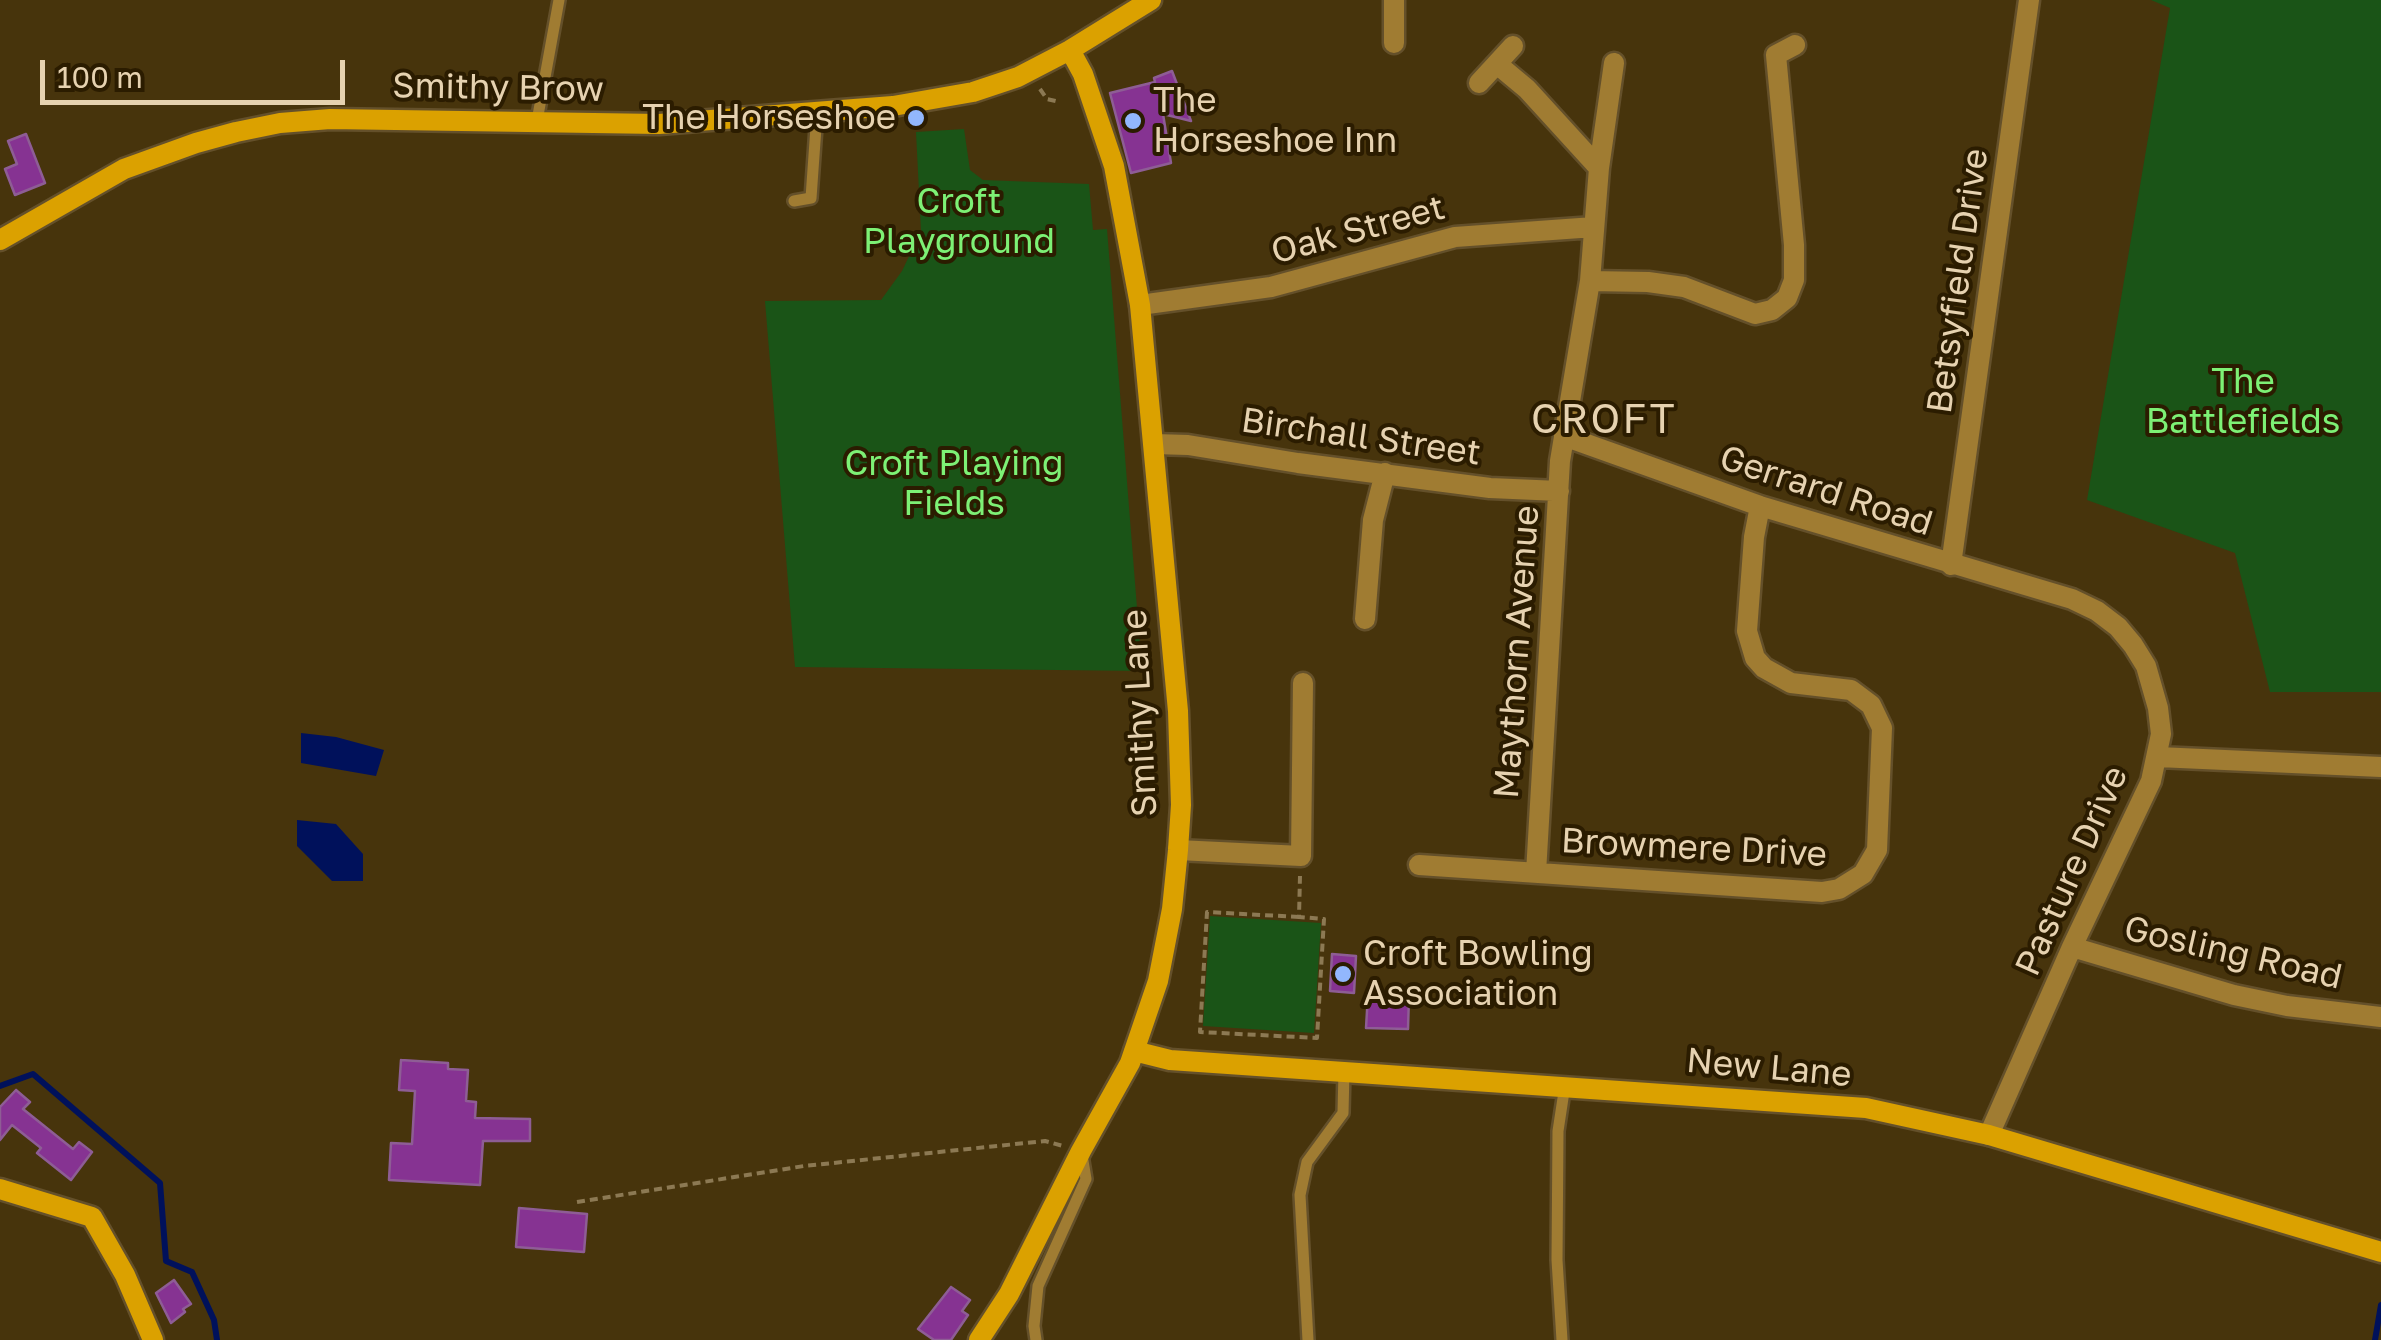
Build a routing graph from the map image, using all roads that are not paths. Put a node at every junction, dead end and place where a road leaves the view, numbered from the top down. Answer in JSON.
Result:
{"nodes":[{"id":1,"x":559,"y":0,"type":"edge"},
{"id":2,"x":1151,"y":0,"type":"edge"},
{"id":3,"x":1394,"y":0,"type":"edge"},
{"id":4,"x":2022,"y":3,"type":"edge"},
{"id":5,"x":1394,"y":43,"type":"dead end"},
{"id":6,"x":1795,"y":44,"type":"dead end"},
{"id":7,"x":1513,"y":46,"type":"dead end"},
{"id":8,"x":1070,"y":50,"type":"junction"},
{"id":9,"x":1614,"y":62,"type":"dead end"},
{"id":10,"x":1497,"y":64,"type":"junction"},
{"id":11,"x":1479,"y":83,"type":"dead end"},
{"id":12,"x":817,"y":113,"type":"junction"},
{"id":13,"x":537,"y":122,"type":"junction"},
{"id":14,"x":1599,"y":168,"type":"junction"},
{"id":15,"x":794,"y":201,"type":"dead end"},
{"id":16,"x":1594,"y":227,"type":"junction"},
{"id":17,"x":0,"y":240,"type":"edge"},
{"id":18,"x":1590,"y":281,"type":"junction"},
{"id":19,"x":1140,"y":305,"type":"junction"},
{"id":20,"x":1564,"y":436,"type":"junction"},
{"id":21,"x":1154,"y":444,"type":"junction"},
{"id":22,"x":1384,"y":473,"type":"junction"},
{"id":23,"x":1560,"y":491,"type":"junction"},
{"id":24,"x":1760,"y":506,"type":"junction"},
{"id":25,"x":1951,"y":566,"type":"junction"},
{"id":26,"x":2072,"y":600,"type":"joint"},
{"id":27,"x":1364,"y":618,"type":"dead end"},
{"id":28,"x":1302,"y":683,"type":"dead end"},
{"id":29,"x":2158,"y":757,"type":"junction"},
{"id":30,"x":2381,"y":768,"type":"edge"},
{"id":31,"x":1178,"y":850,"type":"junction"},
{"id":32,"x":1419,"y":865,"type":"dead end"},
{"id":33,"x":1536,"y":873,"type":"junction"},
{"id":34,"x":2072,"y":947,"type":"junction"},
{"id":35,"x":2381,"y":1017,"type":"edge"},
{"id":36,"x":1134,"y":1051,"type":"junction"},
{"id":37,"x":1344,"y":1071,"type":"junction"},
{"id":38,"x":1564,"y":1085,"type":"junction"},
{"id":39,"x":1989,"y":1135,"type":"junction"},
{"id":40,"x":1081,"y":1151,"type":"junction"},
{"id":41,"x":0,"y":1189,"type":"edge"},
{"id":42,"x":2381,"y":1252,"type":"edge"},
{"id":43,"x":152,"y":1340,"type":"edge"},
{"id":44,"x":979,"y":1340,"type":"edge"},
{"id":45,"x":1036,"y":1340,"type":"edge"},
{"id":46,"x":1308,"y":1340,"type":"edge"},
{"id":47,"x":1562,"y":1340,"type":"edge"}],
"edges":[{"from":1,"to":13,"type":"lane"},
{"from":2,"to":8,"type":"street","name":"Smithy Brow"},
{"from":3,"to":5,"type":"street"},
{"from":4,"to":25,"type":"street","name":"Betsyfield Drive"},
{"from":6,"to":18,"type":"street"},
{"from":7,"to":10,"type":"street"},
{"from":8,"to":12,"type":"street","name":"Smithy Brow"},
{"from":8,"to":19,"type":"street","name":"Smithy Lane"},
{"from":9,"to":14,"type":"street","name":"Maythorn Avenue"},
{"from":10,"to":11,"type":"street"},
{"from":10,"to":14,"type":"street"},
{"from":12,"to":13,"type":"street","name":"Smithy Brow"},
{"from":12,"to":15,"type":"lane"},
{"from":13,"to":17,"type":"street","name":"Smithy Brow"},
{"from":14,"to":16,"type":"street","name":"Maythorn Avenue"},
{"from":16,"to":18,"type":"street","name":"Maythorn Avenue"},
{"from":16,"to":19,"type":"street","name":"Oak Street"},
{"from":18,"to":20,"type":"street","name":"Maythorn Avenue"},
{"from":19,"to":21,"type":"street","name":"Smithy Lane"},
{"from":20,"to":23,"type":"street","name":"Maythorn Avenue"},
{"from":20,"to":24,"type":"street","name":"Gerrard Road"},
{"from":21,"to":22,"type":"street","name":"Birchall Street"},
{"from":21,"to":31,"type":"street","name":"Smithy Lane"},
{"from":22,"to":23,"type":"street","name":"Birchall Street"},
{"from":22,"to":27,"type":"street"},
{"from":23,"to":33,"type":"street","name":"Maythorn Avenue"},
{"from":24,"to":25,"type":"street","name":"Gerrard Road"},
{"from":24,"to":33,"type":"street","name":"Browmere Drive"},
{"from":25,"to":26,"type":"street","name":"Gerrard Road"},
{"from":26,"to":29,"type":"street","name":"Pasture Drive"},
{"from":28,"to":31,"type":"street"},
{"from":29,"to":30,"type":"street"},
{"from":29,"to":34,"type":"street","name":"Pasture Drive"},
{"from":31,"to":36,"type":"street","name":"Smithy Lane"},
{"from":32,"to":33,"type":"street","name":"Browmere Drive"},
{"from":34,"to":35,"type":"street","name":"Gosling Road"},
{"from":34,"to":39,"type":"street","name":"Pasture Drive"},
{"from":36,"to":37,"type":"street","name":"New Lane"},
{"from":36,"to":40,"type":"street","name":"Smithy Lane"},
{"from":37,"to":38,"type":"street","name":"New Lane"},
{"from":37,"to":46,"type":"lane"},
{"from":38,"to":39,"type":"street","name":"New Lane"},
{"from":38,"to":47,"type":"lane"},
{"from":39,"to":42,"type":"street","name":"New Lane"},
{"from":40,"to":44,"type":"street","name":"Smithy Lane"},
{"from":40,"to":45,"type":"lane"},
{"from":41,"to":43,"type":"street"}]}
